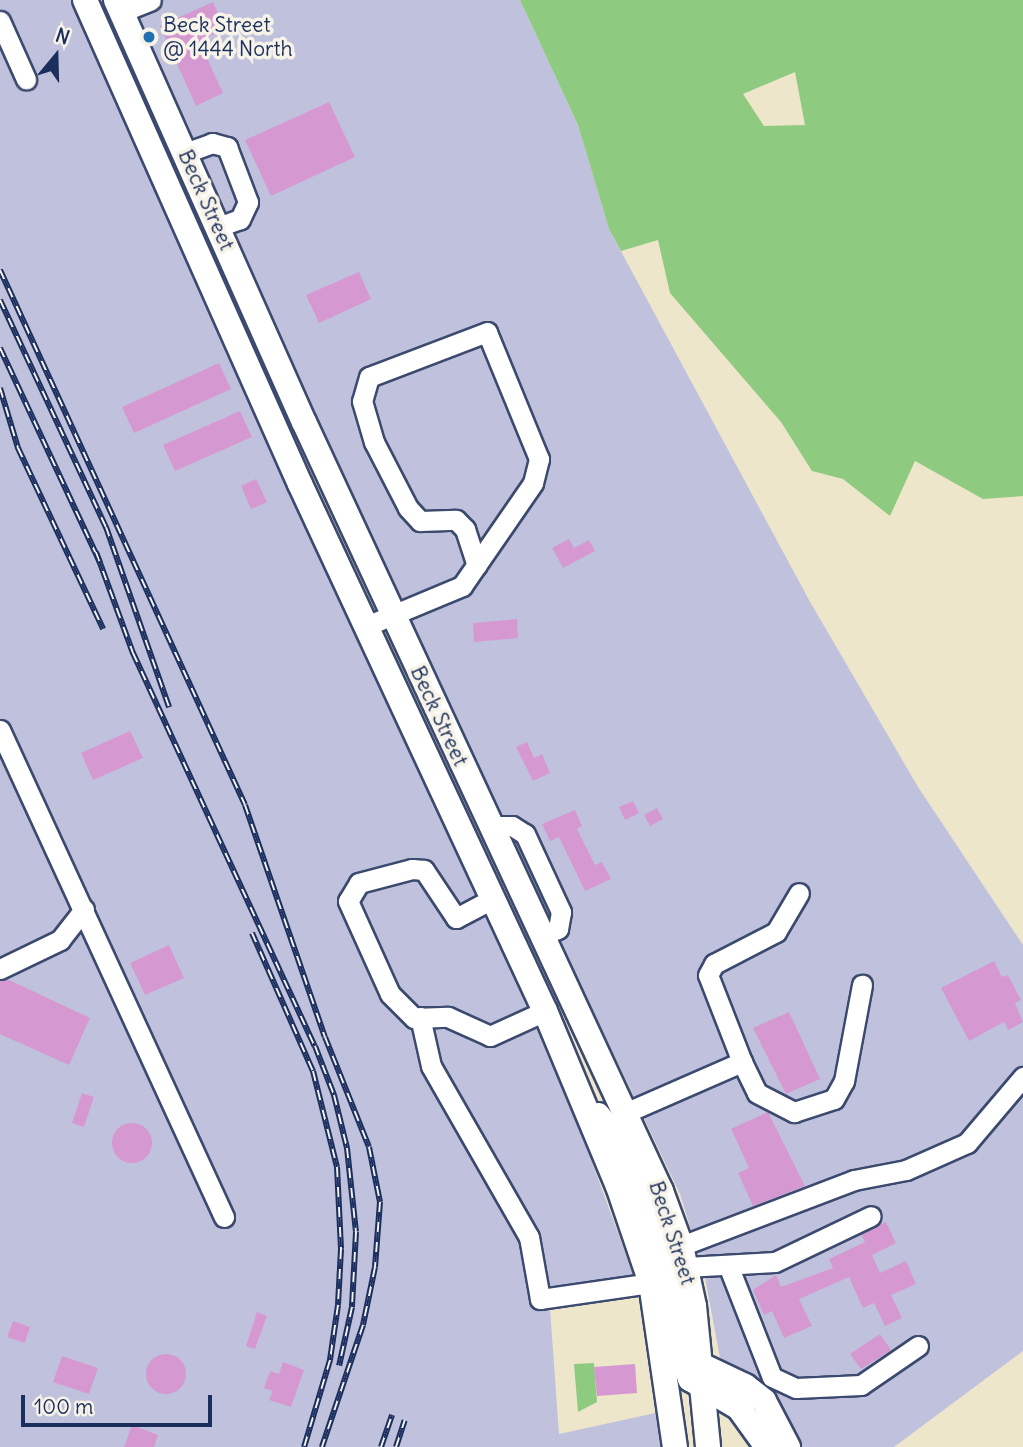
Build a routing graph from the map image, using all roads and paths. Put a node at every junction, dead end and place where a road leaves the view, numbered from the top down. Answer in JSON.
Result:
{"nodes":[{"id":1,"x":85,"y":0,"type":"edge"},
{"id":2,"x":151,"y":0,"type":"edge"},
{"id":3,"x":119,"y":6,"type":"edge"},
{"id":4,"x":0,"y":21,"type":"edge"},
{"id":5,"x":26,"y":79,"type":"dead end"},
{"id":6,"x":185,"y":153,"type":"junction"},
{"id":7,"x":218,"y":227,"type":"junction"},
{"id":8,"x":477,"y":565,"type":"junction"},
{"id":9,"x":393,"y":615,"type":"junction"},
{"id":10,"x":366,"y":626,"type":"junction"},
{"id":11,"x":0,"y":730,"type":"edge"},
{"id":12,"x":799,"y":893,"type":"dead end"},
{"id":13,"x":494,"y":898,"type":"junction"},
{"id":14,"x":84,"y":909,"type":"junction"},
{"id":15,"x":0,"y":969,"type":"edge"},
{"id":16,"x":862,"y":985,"type":"dead end"},
{"id":17,"x":545,"y":1011,"type":"junction"},
{"id":18,"x":420,"y":1017,"type":"junction"},
{"id":19,"x":742,"y":1062,"type":"junction"},
{"id":20,"x":1023,"y":1077,"type":"edge"},
{"id":21,"x":580,"y":1093,"type":"junction"},
{"id":22,"x":625,"y":1113,"type":"junction"},
{"id":23,"x":871,"y":1216,"type":"dead end"},
{"id":24,"x":224,"y":1217,"type":"dead end"},
{"id":25,"x":684,"y":1257,"type":"junction"},
{"id":26,"x":728,"y":1265,"type":"junction"},
{"id":27,"x":651,"y":1283,"type":"junction"},
{"id":28,"x":918,"y":1346,"type":"dead end"},
{"id":29,"x":701,"y":1365,"type":"junction"},
{"id":30,"x":703,"y":1390,"type":"junction"},
{"id":31,"x":675,"y":1447,"type":"edge"},
{"id":32,"x":708,"y":1447,"type":"edge"},
{"id":33,"x":767,"y":1447,"type":"edge"},
{"id":34,"x":788,"y":1447,"type":"edge"}],
"edges":[{"from":1,"to":10,"type":"main road","name":"Beck Street"},
{"from":2,"to":3,"type":"lane"},
{"from":3,"to":6,"type":"main road","name":"Beck Street"},
{"from":4,"to":5,"type":"lane"},
{"from":6,"to":7,"type":"main road","name":"Beck Street"},
{"from":6,"to":7,"type":"lane"},
{"from":7,"to":9,"type":"main road","name":"Beck Street"},
{"from":8,"to":8,"type":"lane"},
{"from":8,"to":9,"type":"lane"},
{"from":9,"to":10,"type":"lane"},
{"from":9,"to":22,"type":"main road","name":"Beck Street"},
{"from":10,"to":13,"type":"main road","name":"Beck Street"},
{"from":11,"to":14,"type":"lane"},
{"from":12,"to":19,"type":"lane"},
{"from":13,"to":17,"type":"main road","name":"Beck Street"},
{"from":13,"to":18,"type":"lane"},
{"from":14,"to":15,"type":"lane"},
{"from":14,"to":24,"type":"lane"},
{"from":16,"to":19,"type":"lane"},
{"from":17,"to":18,"type":"lane"},
{"from":17,"to":21,"type":"main road","name":"Beck Street"},
{"from":18,"to":27,"type":"lane"},
{"from":19,"to":22,"type":"lane"},
{"from":20,"to":25,"type":"lane"},
{"from":21,"to":27,"type":"main road","name":"Beck Street"},
{"from":21,"to":30,"type":"main road"},
{"from":22,"to":25,"type":"main road","name":"Beck Street"},
{"from":23,"to":26,"type":"lane"},
{"from":25,"to":26,"type":"lane"},
{"from":25,"to":29,"type":"main road","name":"Beck Street"},
{"from":26,"to":28,"type":"lane"},
{"from":27,"to":31,"type":"main road","name":"Beck Street"},
{"from":29,"to":30,"type":"main road","name":"Beck Street"},
{"from":29,"to":34,"type":"main road"},
{"from":30,"to":32,"type":"main road","name":"Beck Street"},
{"from":30,"to":33,"type":"main road"}]}
